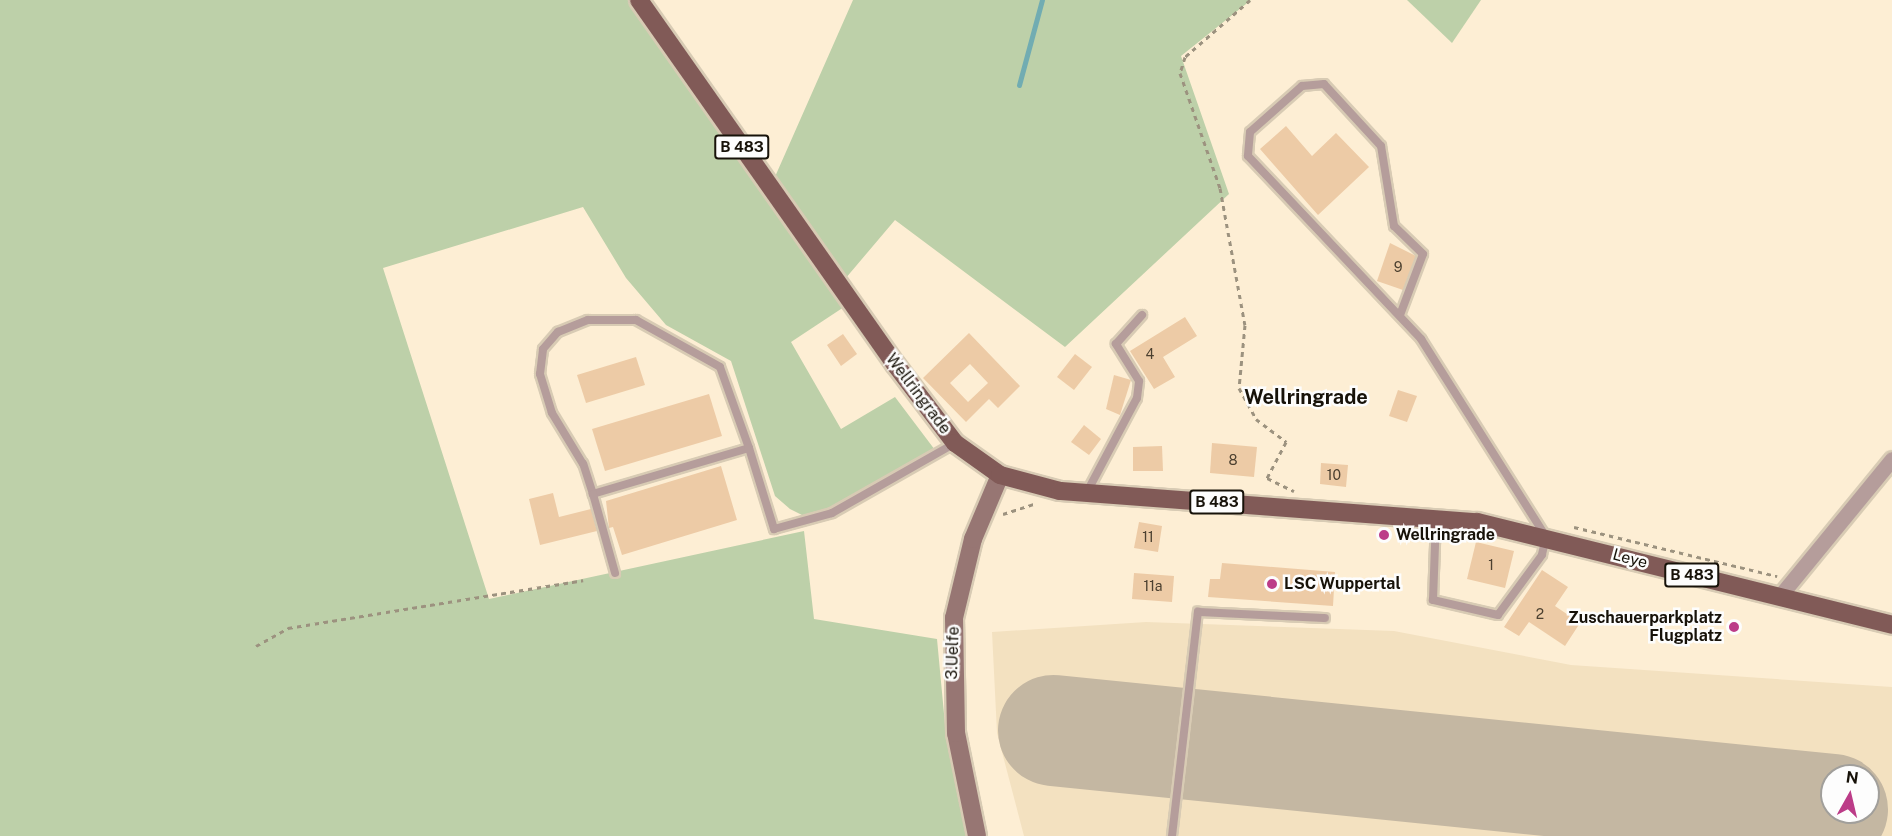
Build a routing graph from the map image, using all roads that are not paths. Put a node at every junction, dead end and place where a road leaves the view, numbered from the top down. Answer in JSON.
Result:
{"nodes":[{"id":1,"x":639,"y":0,"type":"edge"},
{"id":2,"x":1142,"y":315,"type":"dead end"},
{"id":3,"x":1400,"y":315,"type":"junction"},
{"id":4,"x":955,"y":443,"type":"junction"},
{"id":5,"x":749,"y":448,"type":"junction"},
{"id":6,"x":1892,"y":459,"type":"edge"},
{"id":7,"x":1000,"y":475,"type":"junction"},
{"id":8,"x":593,"y":494,"type":"junction"},
{"id":9,"x":1086,"y":494,"type":"junction"},
{"id":10,"x":1436,"y":517,"type":"junction"},
{"id":11,"x":1546,"y":537,"type":"junction"},
{"id":12,"x":615,"y":573,"type":"dead end"},
{"id":13,"x":1779,"y":597,"type":"junction"},
{"id":14,"x":1325,"y":618,"type":"dead end"},
{"id":15,"x":1892,"y":625,"type":"edge"},
{"id":16,"x":977,"y":836,"type":"edge"},
{"id":17,"x":1172,"y":836,"type":"edge"}],
"edges":[{"from":1,"to":4,"type":"main road","name":"Wellringrade","number":"B 483"},
{"from":2,"to":9,"type":"lane"},
{"from":3,"to":3,"type":"lane"},
{"from":3,"to":11,"type":"lane"},
{"from":4,"to":5,"type":"lane"},
{"from":4,"to":7,"type":"main road","name":"Wellringrade","number":"B 483"},
{"from":5,"to":8,"type":"lane"},
{"from":5,"to":8,"type":"lane"},
{"from":6,"to":13,"type":"street"},
{"from":7,"to":9,"type":"main road","name":"Wellringrade","number":"B 483"},
{"from":7,"to":16,"type":"street","name":"3.Uelfe"},
{"from":8,"to":12,"type":"lane"},
{"from":9,"to":10,"type":"main road","name":"Wellringrade","number":"B 483"},
{"from":10,"to":11,"type":"main road","name":"Leye","number":"B 483"},
{"from":10,"to":11,"type":"lane"},
{"from":11,"to":13,"type":"main road","name":"Leye","number":"B 483"},
{"from":13,"to":15,"type":"main road","name":"Leye","number":"B 483"},
{"from":14,"to":17,"type":"lane"}]}
